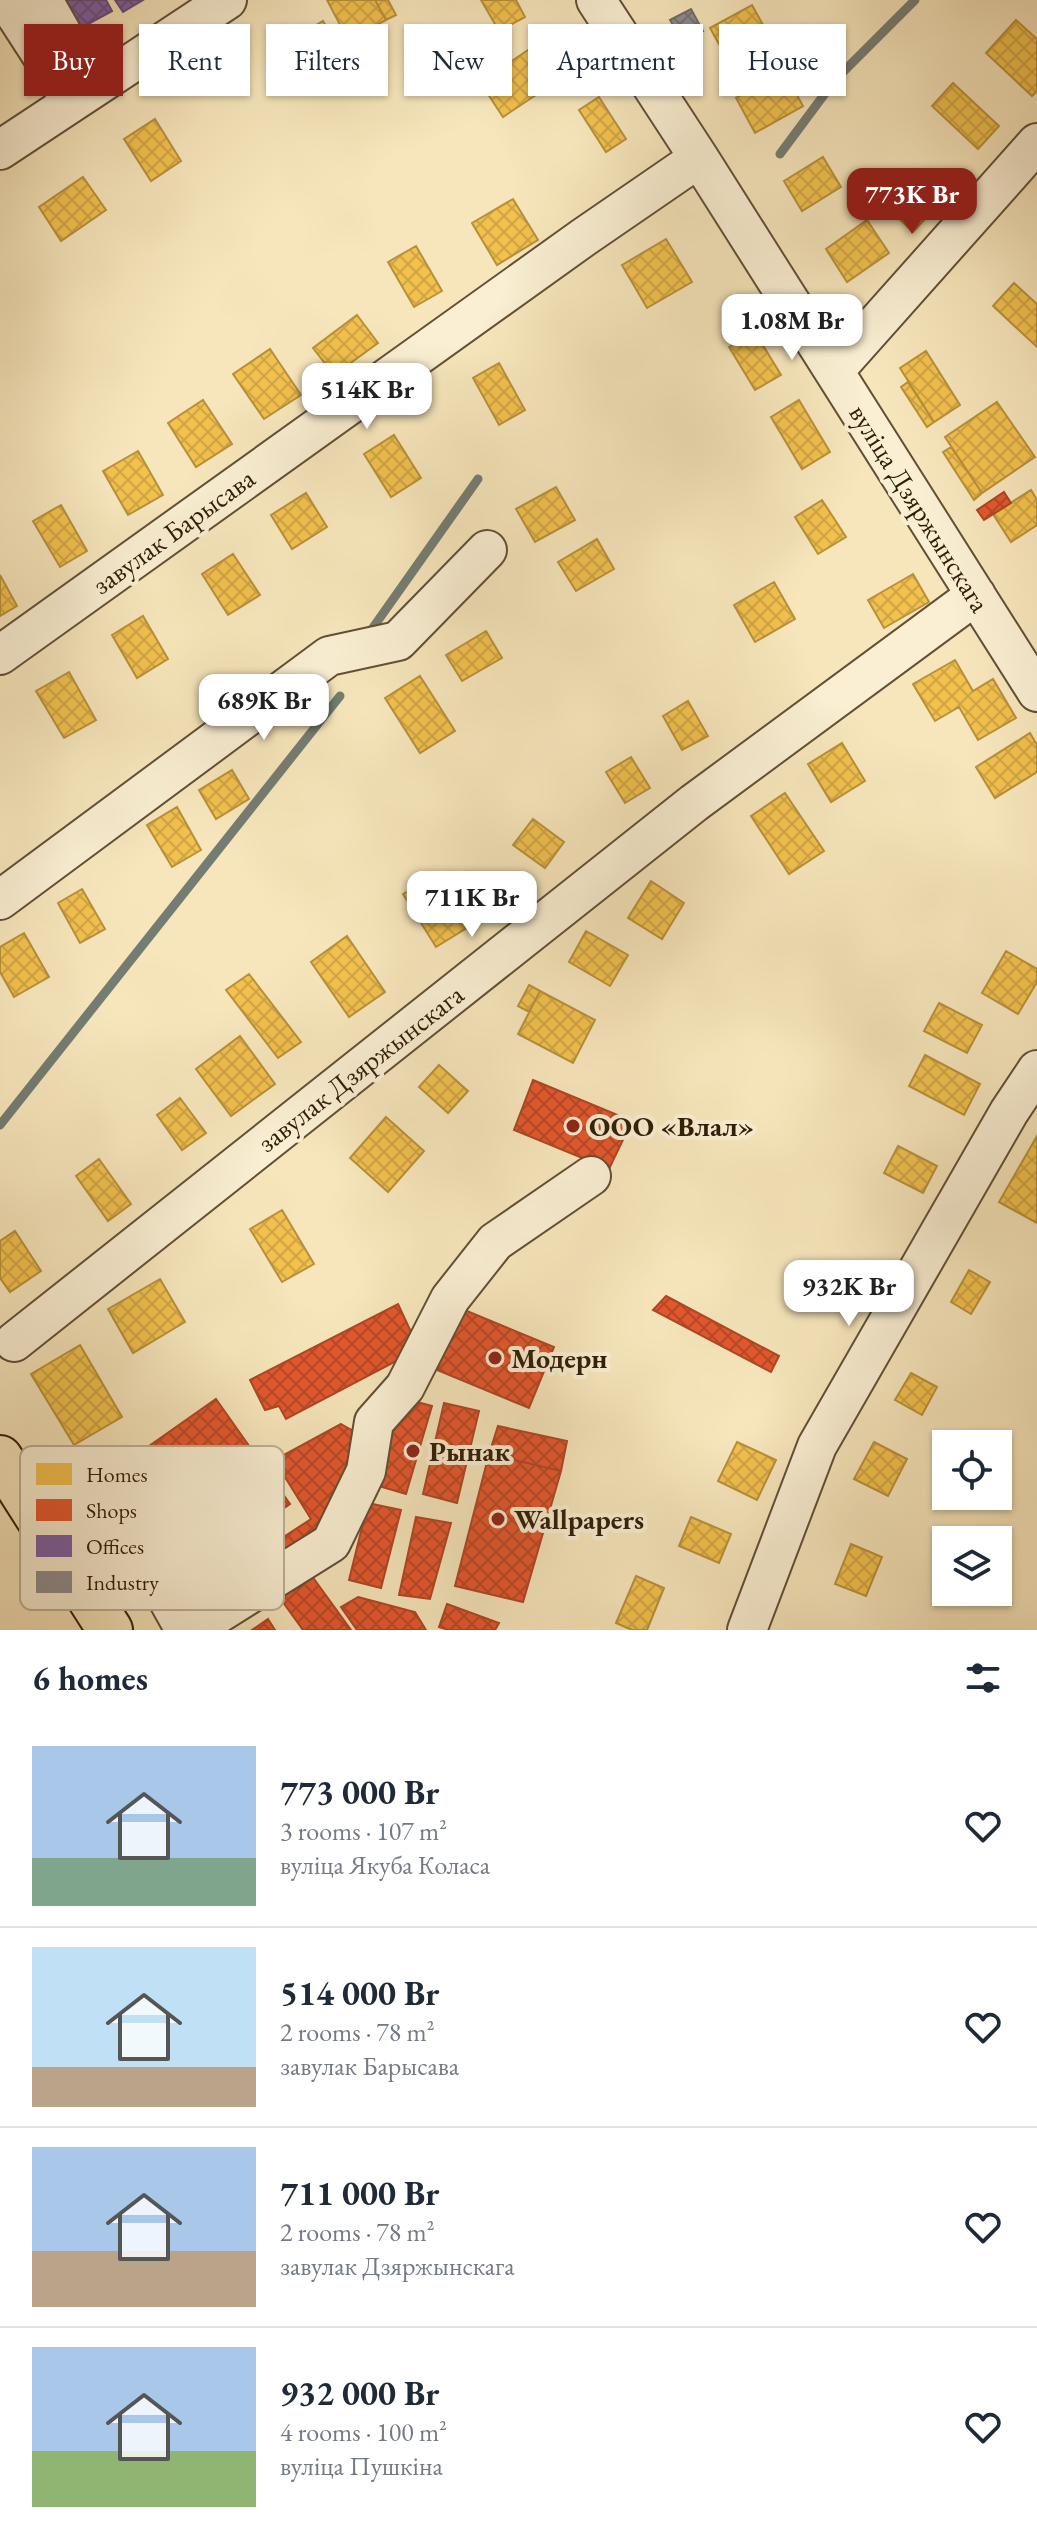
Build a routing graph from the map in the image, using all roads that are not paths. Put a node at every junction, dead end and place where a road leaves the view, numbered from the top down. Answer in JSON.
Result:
{"nodes":[{"id":1,"x":6,"y":0,"type":"edge"},
{"id":2,"x":43,"y":0,"type":"edge"},
{"id":3,"x":596,"y":0,"type":"edge"},
{"id":4,"x":213,"y":4,"type":"edge"},
{"id":5,"x":25,"y":24,"type":"edge"},
{"id":6,"x":53,"y":24,"type":"edge"},
{"id":7,"x":123,"y":67,"type":"edge"},
{"id":8,"x":81,"y":96,"type":"edge"},
{"id":9,"x":1037,"y":143,"type":"edge"},
{"id":10,"x":0,"y":150,"type":"edge"},
{"id":11,"x":699,"y":158,"type":"junction"},
{"id":12,"x":834,"y":371,"type":"junction"},
{"id":13,"x":487,"y":550,"type":"dead end"},
{"id":14,"x":976,"y":595,"type":"junction"},
{"id":15,"x":0,"y":655,"type":"edge"},
{"id":16,"x":1037,"y":692,"type":"edge"},
{"id":17,"x":0,"y":900,"type":"edge"},
{"id":18,"x":1037,"y":1070,"type":"edge"},
{"id":19,"x":591,"y":1176,"type":"dead end"},
{"id":20,"x":14,"y":1342,"type":"dead end"},
{"id":21,"x":0,"y":1458,"type":"edge"},
{"id":22,"x":20,"y":1490,"type":"edge"},
{"id":23,"x":284,"y":1572,"type":"edge"},
{"id":24,"x":97,"y":1610,"type":"edge"},
{"id":25,"x":174,"y":1610,"type":"edge"},
{"id":26,"x":224,"y":1610,"type":"edge"},
{"id":27,"x":110,"y":1630,"type":"edge"},
{"id":28,"x":185,"y":1630,"type":"edge"},
{"id":29,"x":192,"y":1630,"type":"edge"},
{"id":30,"x":747,"y":1630,"type":"edge"}],
"edges":[{"from":1,"to":5,"type":"street"},
{"from":2,"to":6,"type":"street"},
{"from":3,"to":11,"type":"street","name":"вуліца Дзяржынскага"},
{"from":4,"to":7,"type":"street"},
{"from":8,"to":10,"type":"street"},
{"from":9,"to":12,"type":"street"},
{"from":11,"to":12,"type":"street","name":"вуліца Дзяржынскага"},
{"from":11,"to":15,"type":"street","name":"завулак Барысава"},
{"from":12,"to":14,"type":"street","name":"вуліца Дзяржынскага"},
{"from":13,"to":17,"type":"street"},
{"from":14,"to":16,"type":"street","name":"вуліца Дзяржынскага"},
{"from":14,"to":20,"type":"street","name":"завулак Дзяржынскага"},
{"from":18,"to":30,"type":"street"},
{"from":19,"to":23,"type":"street"},
{"from":21,"to":22,"type":"main road"},
{"from":24,"to":27,"type":"main road"},
{"from":25,"to":28,"type":"street"},
{"from":26,"to":29,"type":"street"}]}
